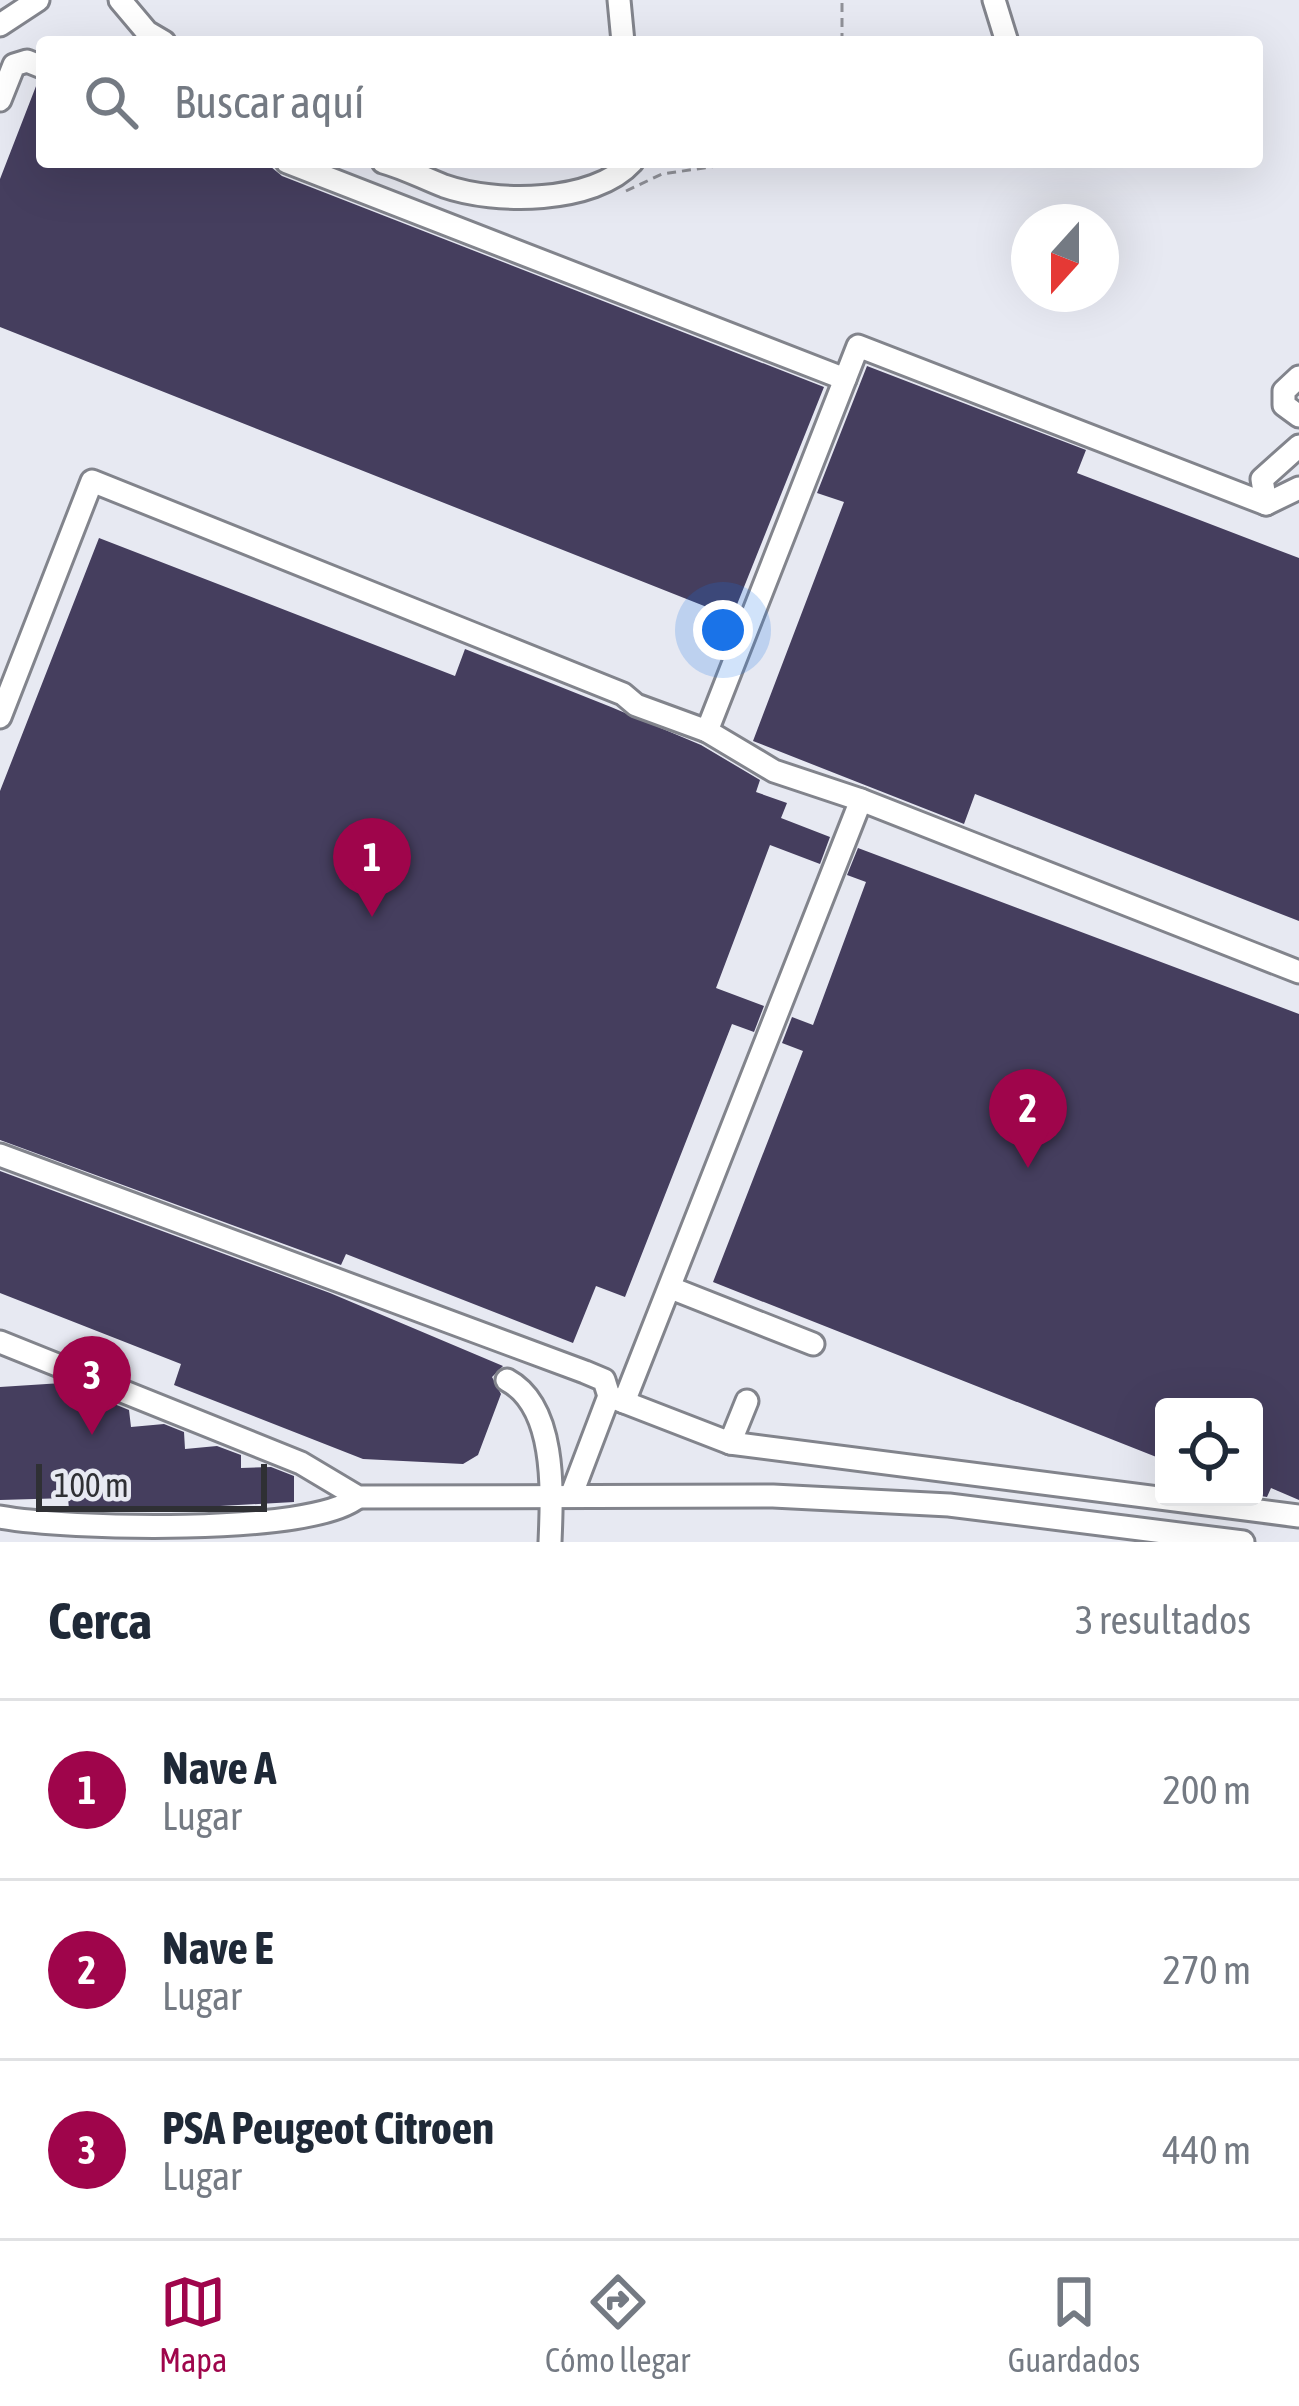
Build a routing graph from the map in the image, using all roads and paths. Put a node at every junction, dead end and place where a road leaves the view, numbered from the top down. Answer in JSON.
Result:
{"nodes":[{"id":1,"x":38,"y":0,"type":"edge"},
{"id":2,"x":120,"y":0,"type":"edge"},
{"id":3,"x":619,"y":0,"type":"edge"},
{"id":4,"x":842,"y":0,"type":"edge"},
{"id":5,"x":994,"y":0,"type":"edge"},
{"id":6,"x":0,"y":25,"type":"edge"},
{"id":7,"x":154,"y":36,"type":"edge"},
{"id":8,"x":622,"y":36,"type":"edge"},
{"id":9,"x":842,"y":36,"type":"edge"},
{"id":10,"x":1005,"y":36,"type":"edge"},
{"id":11,"x":36,"y":65,"type":"edge"},
{"id":12,"x":0,"y":100,"type":"edge"},
{"id":13,"x":302,"y":168,"type":"edge"},
{"id":14,"x":401,"y":168,"type":"edge"},
{"id":15,"x":624,"y":168,"type":"edge"},
{"id":16,"x":704,"y":168,"type":"edge"},
{"id":17,"x":620,"y":192,"type":"dead end"},
{"id":18,"x":1299,"y":357,"type":"edge"},
{"id":19,"x":845,"y":379,"type":"junction"},
{"id":20,"x":1291,"y":384,"type":"edge"},
{"id":21,"x":1299,"y":416,"type":"edge"},
{"id":22,"x":1299,"y":446,"type":"edge"},
{"id":23,"x":1299,"y":472,"type":"edge"},
{"id":24,"x":1299,"y":488,"type":"edge"},
{"id":25,"x":1266,"y":504,"type":"junction"},
{"id":26,"x":0,"y":717,"type":"edge"},
{"id":27,"x":707,"y":731,"type":"junction"},
{"id":28,"x":861,"y":800,"type":"junction"},
{"id":29,"x":1299,"y":971,"type":"edge"},
{"id":30,"x":0,"y":1155,"type":"edge"},
{"id":31,"x":670,"y":1288,"type":"junction"},
{"id":32,"x":0,"y":1342,"type":"edge"},
{"id":33,"x":813,"y":1344,"type":"dead end"},
{"id":34,"x":507,"y":1380,"type":"dead end"},
{"id":35,"x":616,"y":1399,"type":"junction"},
{"id":36,"x":747,"y":1401,"type":"dead end"},
{"id":37,"x":730,"y":1443,"type":"junction"},
{"id":38,"x":562,"y":1495,"type":"junction"},
{"id":39,"x":358,"y":1497,"type":"junction"},
{"id":40,"x":1299,"y":1516,"type":"edge"},
{"id":41,"x":0,"y":1517,"type":"edge"},
{"id":42,"x":550,"y":1542,"type":"edge"},
{"id":43,"x":1243,"y":1542,"type":"edge"}],
"edges":[{"from":1,"to":6,"type":"street"},
{"from":2,"to":7,"type":"street"},
{"from":3,"to":8,"type":"street"},
{"from":4,"to":9,"type":"path"},
{"from":5,"to":10,"type":"street"},
{"from":11,"to":12,"type":"street"},
{"from":13,"to":19,"type":"street"},
{"from":14,"to":15,"type":"street"},
{"from":16,"to":17,"type":"path"},
{"from":18,"to":20,"type":"street"},
{"from":19,"to":25,"type":"street"},
{"from":19,"to":27,"type":"street"},
{"from":20,"to":21,"type":"street"},
{"from":22,"to":25,"type":"street"},
{"from":23,"to":25,"type":"street"},
{"from":24,"to":25,"type":"street"},
{"from":26,"to":27,"type":"street"},
{"from":27,"to":28,"type":"street"},
{"from":28,"to":29,"type":"street"},
{"from":28,"to":31,"type":"street"},
{"from":30,"to":35,"type":"street"},
{"from":31,"to":33,"type":"street"},
{"from":31,"to":35,"type":"street"},
{"from":32,"to":39,"type":"street"},
{"from":34,"to":38,"type":"street"},
{"from":35,"to":37,"type":"street"},
{"from":35,"to":38,"type":"street"},
{"from":36,"to":37,"type":"street"},
{"from":37,"to":40,"type":"street"},
{"from":38,"to":39,"type":"street"},
{"from":38,"to":42,"type":"street"},
{"from":38,"to":43,"type":"street"},
{"from":39,"to":41,"type":"street"}]}
